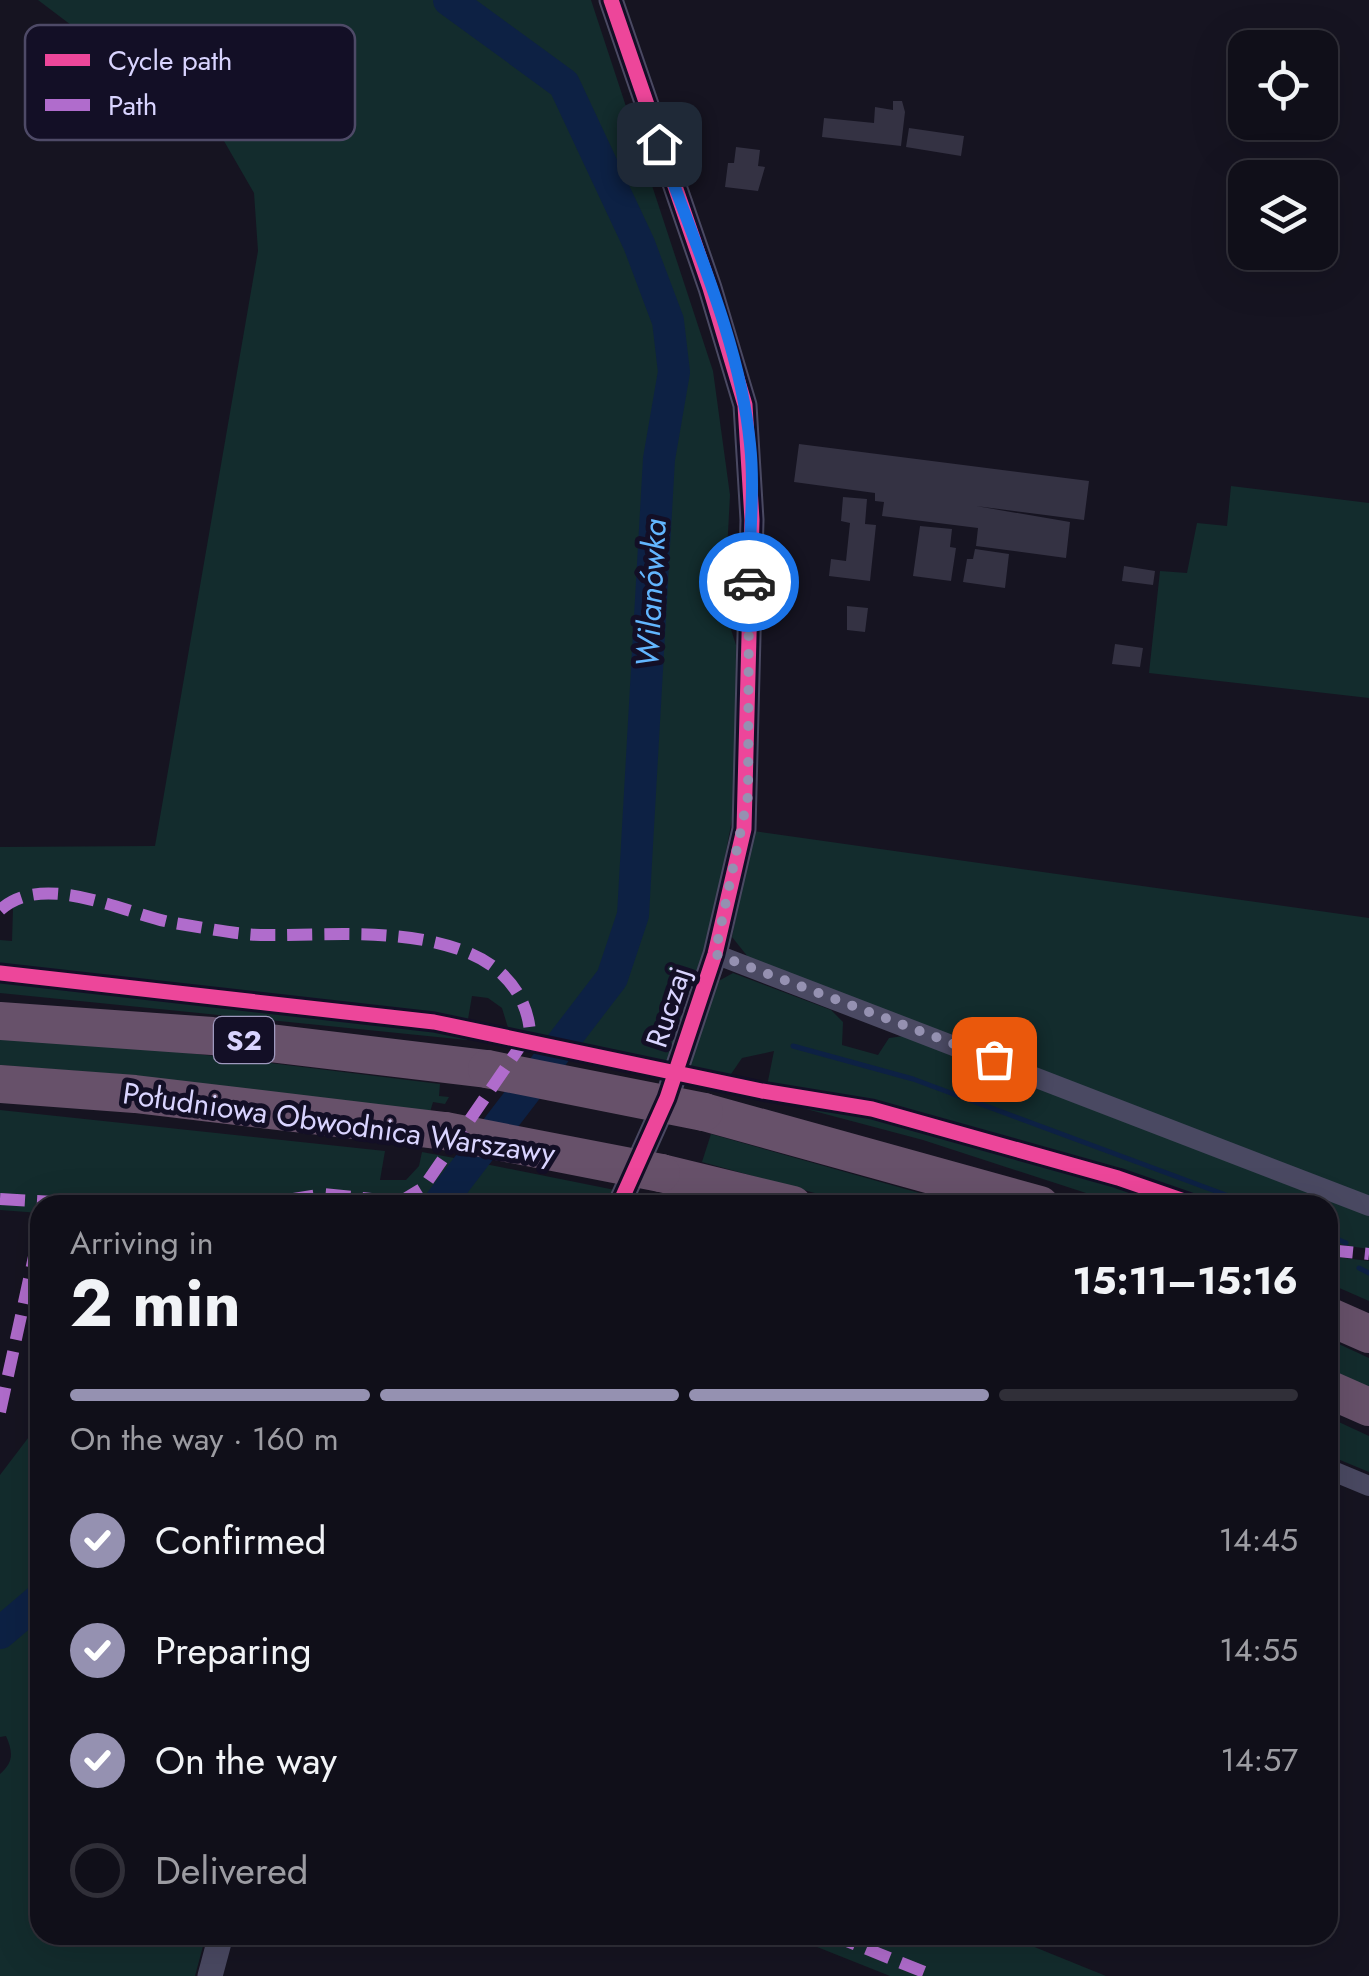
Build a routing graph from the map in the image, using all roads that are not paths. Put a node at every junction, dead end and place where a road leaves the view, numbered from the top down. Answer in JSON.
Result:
{"nodes":[{"id":1,"x":611,"y":0,"type":"edge"},
{"id":2,"x":715,"y":954,"type":"junction"},
{"id":3,"x":0,"y":1021,"type":"edge"},
{"id":4,"x":0,"y":1084,"type":"edge"},
{"id":5,"x":623,"y":1195,"type":"edge"},
{"id":6,"x":752,"y":1195,"type":"edge"},
{"id":7,"x":1004,"y":1195,"type":"edge"},
{"id":8,"x":1369,"y":1206,"type":"edge"},
{"id":9,"x":1338,"y":1320,"type":"edge"},
{"id":10,"x":1369,"y":1334,"type":"edge"},
{"id":11,"x":1338,"y":1393,"type":"edge"},
{"id":12,"x":1369,"y":1407,"type":"edge"},
{"id":13,"x":1338,"y":1473,"type":"edge"},
{"id":14,"x":1369,"y":1486,"type":"edge"},
{"id":15,"x":219,"y":1945,"type":"edge"},
{"id":16,"x":210,"y":1976,"type":"edge"}],
"edges":[{"from":1,"to":2,"type":"street","name":"Ruczaj"},
{"from":2,"to":5,"type":"street","name":"Ruczaj"},
{"from":2,"to":8,"type":"street"},
{"from":3,"to":7,"type":"highway","name":"Południowa Obwodnica Warszawy","number":"S2","bridge":true},
{"from":4,"to":6,"type":"highway","name":"Południowa Obwodnica Warszawy","number":"S2","bridge":true},
{"from":9,"to":10,"type":"highway"},
{"from":11,"to":12,"type":"highway"},
{"from":13,"to":14,"type":"street"},
{"from":15,"to":16,"type":"street"}]}
